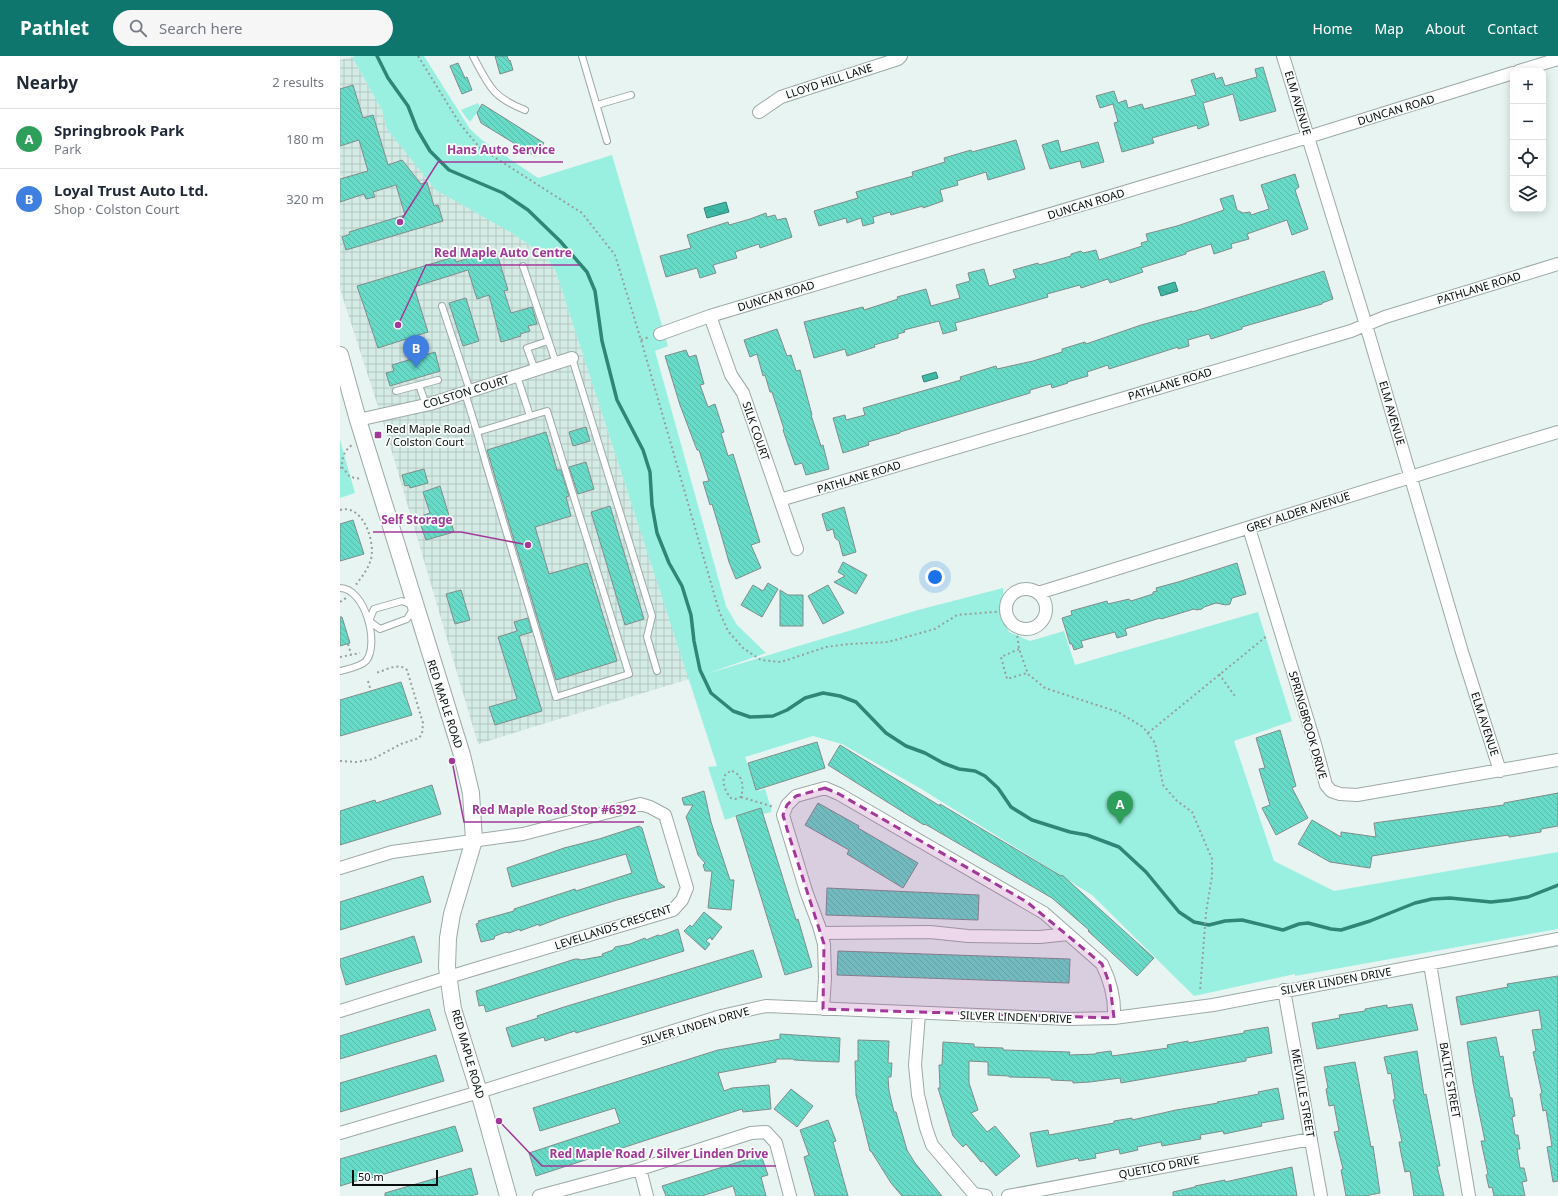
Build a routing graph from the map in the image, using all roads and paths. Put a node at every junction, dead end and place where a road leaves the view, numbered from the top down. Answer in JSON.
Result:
{"nodes":[{"id":1,"x":418,"y":56,"type":"edge"},
{"id":2,"x":473,"y":56,"type":"edge"},
{"id":3,"x":582,"y":56,"type":"edge"},
{"id":4,"x":901,"y":56,"type":"edge"},
{"id":5,"x":1283,"y":56,"type":"edge"},
{"id":6,"x":1558,"y":59,"type":"edge"},
{"id":7,"x":1529,"y":68,"type":"edge"},
{"id":8,"x":1510,"y":74,"type":"edge"},
{"id":9,"x":631,"y":95,"type":"dead end"},
{"id":10,"x":596,"y":105,"type":"junction"},
{"id":11,"x":525,"y":110,"type":"dead end"},
{"id":12,"x":759,"y":112,"type":"dead end"},
{"id":13,"x":1308,"y":137,"type":"junction"},
{"id":14,"x":606,"y":141,"type":"dead end"},
{"id":15,"x":1558,"y":264,"type":"edge"},
{"id":16,"x":523,"y":266,"type":"dead end"},
{"id":17,"x":442,"y":306,"type":"dead end"},
{"id":18,"x":710,"y":316,"type":"junction"},
{"id":19,"x":1366,"y":325,"type":"junction"},
{"id":20,"x":660,"y":334,"type":"dead end"},
{"id":21,"x":548,"y":341,"type":"junction"},
{"id":22,"x":340,"y":356,"type":"edge"},
{"id":23,"x":572,"y":358,"type":"joint"},
{"id":24,"x":556,"y":363,"type":"junction"},
{"id":25,"x":535,"y":370,"type":"junction"},
{"id":26,"x":517,"y":376,"type":"junction"},
{"id":27,"x":438,"y":380,"type":"dead end"},
{"id":28,"x":419,"y":385,"type":"junction"},
{"id":29,"x":396,"y":391,"type":"dead end"},
{"id":30,"x":467,"y":392,"type":"junction"},
{"id":31,"x":426,"y":405,"type":"junction"},
{"id":32,"x":530,"y":416,"type":"junction"},
{"id":33,"x":358,"y":420,"type":"junction"},
{"id":34,"x":477,"y":432,"type":"junction"},
{"id":35,"x":1558,"y":432,"type":"edge"},
{"id":36,"x":355,"y":443,"type":"dead end"},
{"id":37,"x":341,"y":468,"type":"edge"},
{"id":38,"x":1410,"y":476,"type":"junction"},
{"id":39,"x":366,"y":479,"type":"dead end"},
{"id":40,"x":780,"y":500,"type":"junction"},
{"id":41,"x":340,"y":510,"type":"edge"},
{"id":42,"x":1249,"y":528,"type":"junction"},
{"id":43,"x":797,"y":549,"type":"dead end"},
{"id":44,"x":355,"y":587,"type":"dead end"},
{"id":45,"x":340,"y":588,"type":"edge"},
{"id":46,"x":1038,"y":593,"type":"junction"},
{"id":47,"x":347,"y":598,"type":"dead end"},
{"id":48,"x":340,"y":602,"type":"edge"},
{"id":49,"x":415,"y":606,"type":"junction"},
{"id":50,"x":1006,"y":611,"type":"junction"},
{"id":51,"x":369,"y":621,"type":"junction"},
{"id":52,"x":1016,"y":626,"type":"junction"},
{"id":53,"x":1268,"y":635,"type":"dead end"},
{"id":54,"x":348,"y":644,"type":"dead end"},
{"id":55,"x":1019,"y":648,"type":"junction"},
{"id":56,"x":363,"y":653,"type":"dead end"},
{"id":57,"x":351,"y":654,"type":"junction"},
{"id":58,"x":340,"y":657,"type":"edge"},
{"id":59,"x":340,"y":671,"type":"edge"},
{"id":60,"x":657,"y":671,"type":"dead end"},
{"id":61,"x":376,"y":673,"type":"dead end"},
{"id":62,"x":1027,"y":673,"type":"junction"},
{"id":63,"x":1219,"y":674,"type":"junction"},
{"id":64,"x":368,"y":681,"type":"dead end"},
{"id":65,"x":371,"y":691,"type":"dead end"},
{"id":66,"x":1236,"y":693,"type":"dead end"},
{"id":67,"x":1148,"y":733,"type":"junction"},
{"id":68,"x":1558,"y":760,"type":"edge"},
{"id":69,"x":340,"y":761,"type":"edge"},
{"id":70,"x":1500,"y":771,"type":"junction"},
{"id":71,"x":741,"y":797,"type":"junction"},
{"id":72,"x":774,"y":807,"type":"dead end"},
{"id":73,"x":474,"y":840,"type":"junction"},
{"id":74,"x":340,"y":868,"type":"edge"},
{"id":75,"x":821,"y":933,"type":"junction"},
{"id":76,"x":1068,"y":934,"type":"junction"},
{"id":77,"x":1558,"y":939,"type":"edge"},
{"id":78,"x":1430,"y":964,"type":"junction"},
{"id":79,"x":449,"y":976,"type":"junction"},
{"id":80,"x":1284,"y":990,"type":"junction"},
{"id":81,"x":1200,"y":992,"type":"dead end"},
{"id":82,"x":823,"y":1009,"type":"junction"},
{"id":83,"x":340,"y":1011,"type":"edge"},
{"id":84,"x":919,"y":1014,"type":"junction"},
{"id":85,"x":1114,"y":1018,"type":"junction"},
{"id":86,"x":479,"y":1092,"type":"junction"},
{"id":87,"x":340,"y":1133,"type":"edge"},
{"id":88,"x":1311,"y":1139,"type":"junction"},
{"id":89,"x":640,"y":1169,"type":"junction"},
{"id":90,"x":508,"y":1196,"type":"edge"},
{"id":91,"x":539,"y":1196,"type":"edge"},
{"id":92,"x":646,"y":1196,"type":"edge"},
{"id":93,"x":790,"y":1196,"type":"edge"},
{"id":94,"x":986,"y":1196,"type":"edge"},
{"id":95,"x":1008,"y":1196,"type":"edge"},
{"id":96,"x":1321,"y":1196,"type":"edge"},
{"id":97,"x":1470,"y":1196,"type":"edge"}],
"edges":[{"from":1,"to":50,"type":"path"},
{"from":2,"to":11,"type":"lane"},
{"from":3,"to":10,"type":"lane"},
{"from":4,"to":12,"type":"street","name":"LLOYD HILL LANE"},
{"from":5,"to":13,"type":"street","name":"ELM AVENUE"},
{"from":6,"to":7,"type":"street"},
{"from":8,"to":13,"type":"street","name":"DUNCAN ROAD"},
{"from":9,"to":10,"type":"lane"},
{"from":10,"to":14,"type":"lane"},
{"from":13,"to":18,"type":"street","name":"DUNCAN ROAD"},
{"from":13,"to":19,"type":"street","name":"ELM AVENUE"},
{"from":15,"to":19,"type":"street","name":"PATHLANE ROAD"},
{"from":16,"to":21,"type":"lane"},
{"from":17,"to":30,"type":"lane"},
{"from":18,"to":20,"type":"street","name":"DUNCAN ROAD"},
{"from":18,"to":40,"type":"street","name":"SILK COURT"},
{"from":19,"to":38,"type":"street","name":"ELM AVENUE"},
{"from":19,"to":40,"type":"street","name":"PATHLANE ROAD"},
{"from":21,"to":24,"type":"lane"},
{"from":21,"to":25,"type":"lane"},
{"from":22,"to":33,"type":"street","name":"RED MAPLE ROAD"},
{"from":23,"to":24,"type":"street","name":"COLSTON COURT"},
{"from":23,"to":60,"type":"lane"},
{"from":24,"to":25,"type":"street","name":"COLSTON COURT"},
{"from":25,"to":26,"type":"street","name":"COLSTON COURT"},
{"from":26,"to":30,"type":"street","name":"COLSTON COURT"},
{"from":26,"to":32,"type":"lane"},
{"from":27,"to":28,"type":"lane"},
{"from":28,"to":29,"type":"lane"},
{"from":28,"to":31,"type":"lane"},
{"from":30,"to":31,"type":"street","name":"COLSTON COURT"},
{"from":30,"to":34,"type":"lane"},
{"from":31,"to":33,"type":"street","name":"COLSTON COURT"},
{"from":32,"to":34,"type":"lane"},
{"from":32,"to":34,"type":"lane"},
{"from":33,"to":49,"type":"street","name":"RED MAPLE ROAD"},
{"from":35,"to":38,"type":"street","name":"GREY ALDER AVENUE"},
{"from":36,"to":37,"type":"path"},
{"from":37,"to":39,"type":"path"},
{"from":38,"to":42,"type":"street","name":"GREY ALDER AVENUE"},
{"from":38,"to":70,"type":"street","name":"ELM AVENUE"},
{"from":40,"to":43,"type":"street","name":"SILK COURT"},
{"from":41,"to":44,"type":"path"},
{"from":42,"to":46,"type":"street","name":"GREY ALDER AVENUE"},
{"from":42,"to":70,"type":"street","name":"SPRINGBROOK DRIVE"},
{"from":45,"to":51,"type":"lane"},
{"from":46,"to":50,"type":"street","name":"GREY ALDER AVENUE"},
{"from":46,"to":52,"type":"street"},
{"from":47,"to":48,"type":"path"},
{"from":49,"to":51,"type":"lane"},
{"from":49,"to":51,"type":"lane"},
{"from":49,"to":73,"type":"street","name":"RED MAPLE ROAD"},
{"from":50,"to":52,"type":"street"},
{"from":51,"to":59,"type":"lane"},
{"from":52,"to":55,"type":"path"},
{"from":53,"to":63,"type":"path"},
{"from":54,"to":57,"type":"path"},
{"from":55,"to":62,"type":"path"},
{"from":55,"to":62,"type":"path"},
{"from":56,"to":57,"type":"path"},
{"from":57,"to":58,"type":"path"},
{"from":61,"to":69,"type":"path"},
{"from":62,"to":67,"type":"path"},
{"from":63,"to":66,"type":"path"},
{"from":63,"to":67,"type":"path"},
{"from":64,"to":65,"type":"path"},
{"from":67,"to":81,"type":"path"},
{"from":68,"to":70,"type":"street","name":"SPRINGBROOK DRIVE"},
{"from":71,"to":71,"type":"path"},
{"from":71,"to":72,"type":"path"},
{"from":73,"to":74,"type":"street","name":"LEVELLANDS CRESCENT"},
{"from":73,"to":79,"type":"street","name":"RED MAPLE ROAD"},
{"from":73,"to":79,"type":"street","name":"LEVELLANDS CRESCENT"},
{"from":75,"to":76,"type":"street"},
{"from":75,"to":76,"type":"street"},
{"from":75,"to":82,"type":"street"},
{"from":76,"to":85,"type":"street"},
{"from":77,"to":78,"type":"street","name":"SILVER LINDEN DRIVE"},
{"from":78,"to":80,"type":"street","name":"SILVER LINDEN DRIVE"},
{"from":78,"to":97,"type":"street","name":"BALTIC STREET"},
{"from":79,"to":83,"type":"street","name":"LEVELLANDS CRESCENT"},
{"from":79,"to":86,"type":"street","name":"RED MAPLE ROAD"},
{"from":80,"to":85,"type":"street","name":"SILVER LINDEN DRIVE"},
{"from":80,"to":88,"type":"street","name":"MELVILLE STREET"},
{"from":82,"to":84,"type":"street","name":"SILVER LINDEN DRIVE"},
{"from":82,"to":86,"type":"street","name":"SILVER LINDEN DRIVE"},
{"from":84,"to":85,"type":"street","name":"SILVER LINDEN DRIVE"},
{"from":84,"to":94,"type":"street"},
{"from":86,"to":87,"type":"street","name":"SILVER LINDEN DRIVE"},
{"from":86,"to":90,"type":"street","name":"RED MAPLE ROAD"},
{"from":88,"to":95,"type":"street","name":"QUETICO DRIVE"},
{"from":88,"to":96,"type":"street","name":"MELVILLE STREET"},
{"from":89,"to":91,"type":"street"},
{"from":89,"to":92,"type":"street"},
{"from":89,"to":93,"type":"street"}]}
